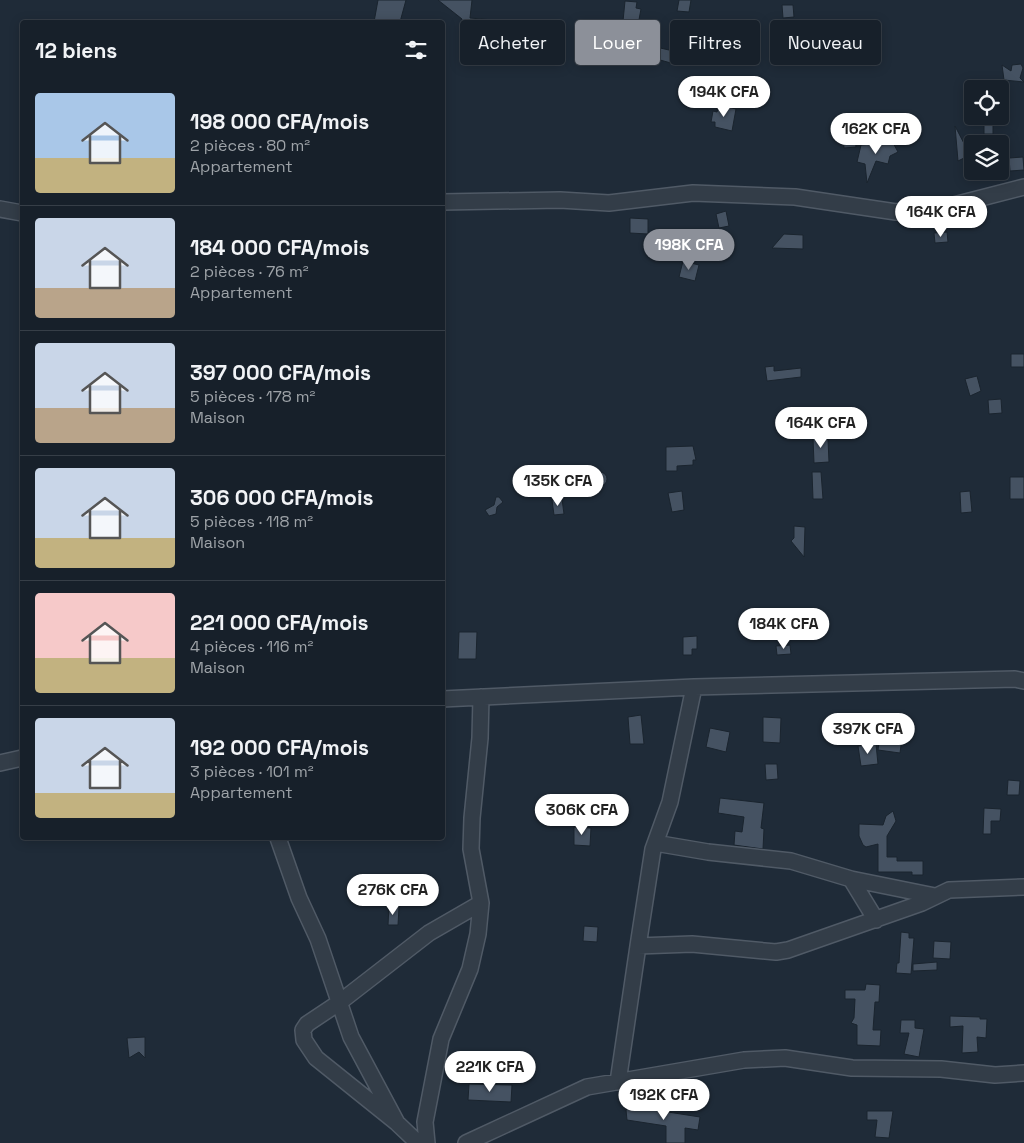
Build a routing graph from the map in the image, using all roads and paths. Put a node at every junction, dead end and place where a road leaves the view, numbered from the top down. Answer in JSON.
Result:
{"nodes":[{"id":1,"x":1024,"y":187,"type":"edge"},
{"id":2,"x":445,"y":202,"type":"edge"},
{"id":3,"x":0,"y":209,"type":"edge"},
{"id":4,"x":20,"y":214,"type":"edge"},
{"id":5,"x":1024,"y":681,"type":"edge"},
{"id":6,"x":694,"y":687,"type":"junction"},
{"id":7,"x":481,"y":696,"type":"junction"},
{"id":8,"x":445,"y":699,"type":"edge"},
{"id":9,"x":20,"y":758,"type":"edge"},
{"id":10,"x":0,"y":763,"type":"edge"},
{"id":11,"x":279,"y":840,"type":"edge"},
{"id":12,"x":655,"y":843,"type":"junction"},
{"id":13,"x":850,"y":879,"type":"junction"},
{"id":14,"x":1024,"y":887,"type":"edge"},
{"id":15,"x":935,"y":896,"type":"junction"},
{"id":16,"x":481,"y":903,"type":"junction"},
{"id":17,"x":876,"y":920,"type":"junction"},
{"id":18,"x":638,"y":946,"type":"junction"},
{"id":19,"x":340,"y":1002,"type":"junction"},
{"id":20,"x":1024,"y":1073,"type":"edge"},
{"id":21,"x":618,"y":1082,"type":"junction"},
{"id":22,"x":397,"y":1123,"type":"junction"},
{"id":23,"x":418,"y":1143,"type":"edge"},
{"id":24,"x":427,"y":1143,"type":"edge"},
{"id":25,"x":466,"y":1143,"type":"edge"}],
"edges":[{"from":1,"to":2,"type":"street"},
{"from":3,"to":4,"type":"street"},
{"from":5,"to":6,"type":"street"},
{"from":6,"to":7,"type":"street"},
{"from":6,"to":12,"type":"street"},
{"from":7,"to":8,"type":"street"},
{"from":7,"to":16,"type":"street"},
{"from":9,"to":10,"type":"street"},
{"from":11,"to":19,"type":"street"},
{"from":12,"to":13,"type":"street"},
{"from":12,"to":18,"type":"street"},
{"from":13,"to":15,"type":"street"},
{"from":13,"to":17,"type":"street"},
{"from":14,"to":15,"type":"street"},
{"from":15,"to":17,"type":"street"},
{"from":16,"to":19,"type":"street"},
{"from":16,"to":24,"type":"street"},
{"from":17,"to":18,"type":"street"},
{"from":18,"to":21,"type":"street"},
{"from":19,"to":22,"type":"street"},
{"from":19,"to":22,"type":"street"},
{"from":20,"to":21,"type":"street"},
{"from":21,"to":25,"type":"street"},
{"from":22,"to":23,"type":"street"}]}
